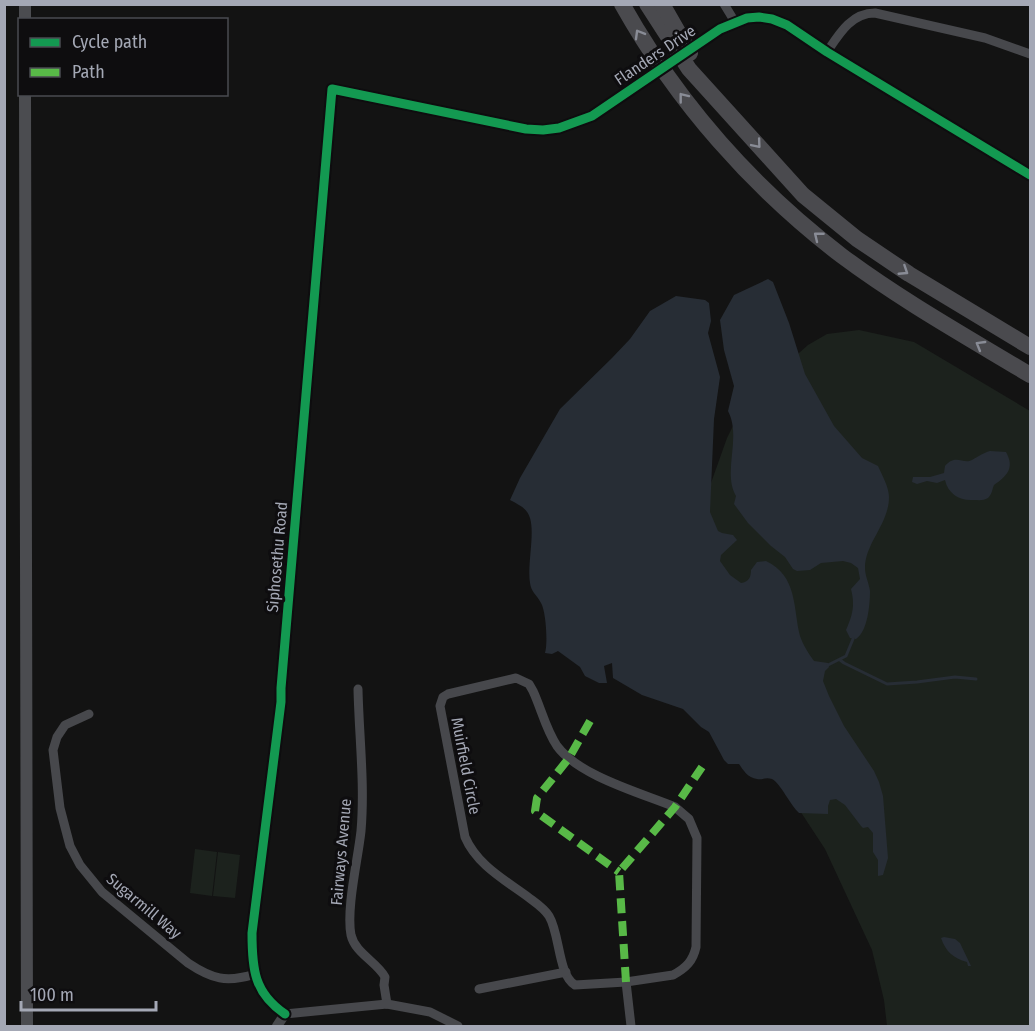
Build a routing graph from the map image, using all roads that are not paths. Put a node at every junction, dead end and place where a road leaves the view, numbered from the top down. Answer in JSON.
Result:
{"nodes":[{"id":1,"x":622,"y":4,"type":"edge"},
{"id":2,"x":647,"y":4,"type":"edge"},
{"id":3,"x":662,"y":4,"type":"edge"},
{"id":4,"x":724,"y":4,"type":"edge"},
{"id":5,"x":735,"y":22,"type":"junction"},
{"id":6,"x":827,"y":52,"type":"junction"},
{"id":7,"x":1030,"y":54,"type":"edge"},
{"id":8,"x":332,"y":89,"type":"joint"},
{"id":9,"x":25,"y":96,"type":"edge"},
{"id":10,"x":719,"y":100,"type":"junction"},
{"id":11,"x":1030,"y":175,"type":"edge"},
{"id":12,"x":1030,"y":347,"type":"edge"},
{"id":13,"x":1030,"y":375,"type":"edge"},
{"id":14,"x":358,"y":689,"type":"dead end"},
{"id":15,"x":89,"y":714,"type":"dead end"},
{"id":16,"x":566,"y":972,"type":"junction"},
{"id":17,"x":255,"y":974,"type":"junction"},
{"id":18,"x":626,"y":982,"type":"junction"},
{"id":19,"x":479,"y":989,"type":"dead end"},
{"id":20,"x":387,"y":1004,"type":"junction"},
{"id":21,"x":285,"y":1014,"type":"junction"},
{"id":22,"x":27,"y":1026,"type":"edge"},
{"id":23,"x":277,"y":1026,"type":"edge"},
{"id":24,"x":458,"y":1026,"type":"edge"},
{"id":25,"x":631,"y":1026,"type":"edge"}],
"edges":[{"from":13,"to":1,"type":"highway","one_way":true},
{"from":2,"to":10,"type":"highway"},
{"from":3,"to":10,"type":"highway"},
{"from":4,"to":5,"type":"street"},
{"from":5,"to":6,"type":"street","name":"Flanders Drive"},
{"from":5,"to":8,"type":"street","name":"Flanders Drive","bridge":true},
{"from":6,"to":7,"type":"street"},
{"from":6,"to":11,"type":"street","name":"Flanders Drive"},
{"from":8,"to":17,"type":"street","name":"Siphosethu Road"},
{"from":9,"to":22,"type":"main road"},
{"from":10,"to":12,"type":"highway","one_way":true},
{"from":14,"to":20,"type":"street","name":"Fairways Avenue"},
{"from":15,"to":17,"type":"street","name":"Sugarmill Way"},
{"from":16,"to":18,"type":"street","name":"Muirfield Circle"},
{"from":16,"to":18,"type":"street","name":"Muirfield Circle"},
{"from":16,"to":19,"type":"street"},
{"from":17,"to":21,"type":"street","name":"Siphosethu Road"},
{"from":18,"to":25,"type":"street"},
{"from":20,"to":21,"type":"street"},
{"from":20,"to":24,"type":"street"},
{"from":21,"to":23,"type":"street"}]}
